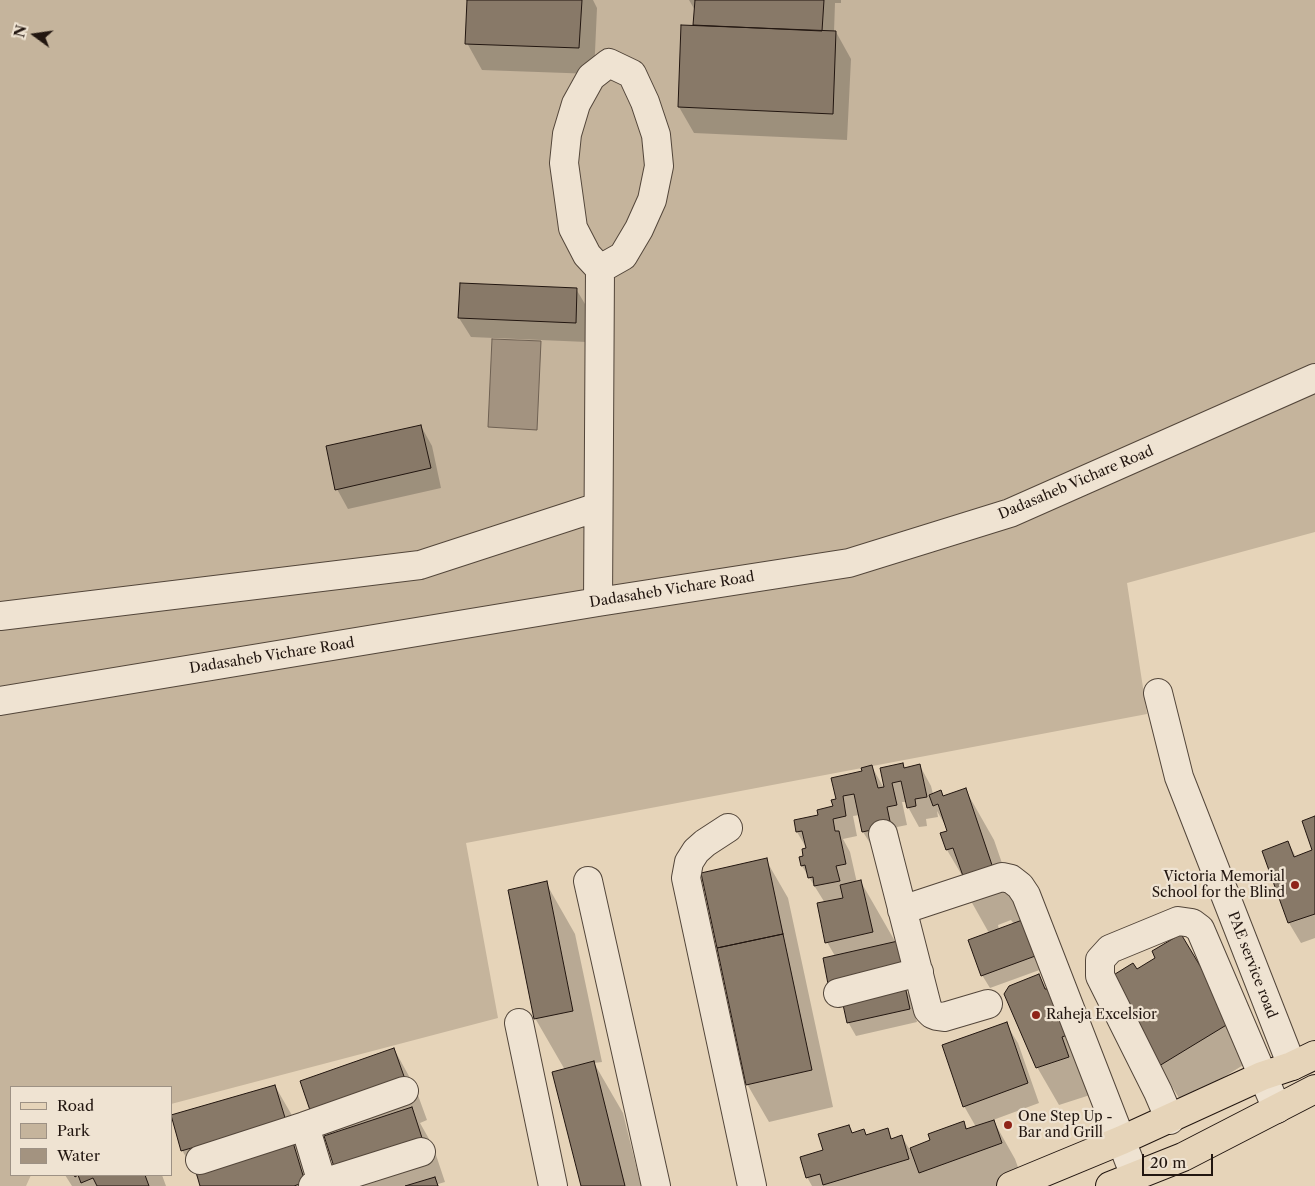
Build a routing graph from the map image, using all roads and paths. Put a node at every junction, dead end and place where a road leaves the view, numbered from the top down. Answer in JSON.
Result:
{"nodes":[{"id":1,"x":600,"y":269,"type":"junction"},
{"id":2,"x":1315,"y":378,"type":"edge"},
{"id":3,"x":598,"y":507,"type":"junction"},
{"id":4,"x":598,"y":602,"type":"junction"},
{"id":5,"x":0,"y":616,"type":"edge"},
{"id":6,"x":1158,"y":693,"type":"dead end"},
{"id":7,"x":0,"y":701,"type":"edge"},
{"id":8,"x":728,"y":828,"type":"dead end"},
{"id":9,"x":882,"y":834,"type":"dead end"},
{"id":10,"x":588,"y":881,"type":"dead end"},
{"id":11,"x":902,"y":910,"type":"junction"},
{"id":12,"x":919,"y":972,"type":"junction"},
{"id":13,"x":838,"y":993,"type":"dead end"},
{"id":14,"x":988,"y":1004,"type":"dead end"},
{"id":15,"x":519,"y":1023,"type":"dead end"},
{"id":16,"x":1303,"y":1060,"type":"edge"},
{"id":17,"x":1262,"y":1076,"type":"junction"},
{"id":18,"x":1315,"y":1089,"type":"edge"},
{"id":19,"x":404,"y":1091,"type":"dead end"},
{"id":20,"x":1276,"y":1109,"type":"junction"},
{"id":21,"x":1170,"y":1120,"type":"junction"},
{"id":22,"x":305,"y":1126,"type":"junction"},
{"id":23,"x":1122,"y":1140,"type":"junction"},
{"id":24,"x":421,"y":1152,"type":"dead end"},
{"id":25,"x":200,"y":1160,"type":"dead end"},
{"id":26,"x":1123,"y":1181,"type":"edge"},
{"id":27,"x":319,"y":1185,"type":"edge"},
{"id":28,"x":553,"y":1186,"type":"edge"},
{"id":29,"x":656,"y":1186,"type":"edge"},
{"id":30,"x":752,"y":1186,"type":"edge"},
{"id":31,"x":1011,"y":1186,"type":"edge"}],
"edges":[{"from":1,"to":1,"type":"street"},
{"from":1,"to":3,"type":"street"},
{"from":2,"to":4,"type":"street","name":"Dadasaheb Vichare Road"},
{"from":3,"to":4,"type":"street"},
{"from":3,"to":5,"type":"street"},
{"from":4,"to":7,"type":"street","name":"Dadasaheb Vichare Road"},
{"from":6,"to":16,"type":"street","name":"PAE service road"},
{"from":8,"to":30,"type":"street"},
{"from":9,"to":11,"type":"street"},
{"from":10,"to":29,"type":"street"},
{"from":11,"to":12,"type":"street"},
{"from":11,"to":23,"type":"street"},
{"from":12,"to":13,"type":"street"},
{"from":12,"to":14,"type":"street"},
{"from":15,"to":28,"type":"street"},
{"from":16,"to":17,"type":"main road"},
{"from":17,"to":20,"type":"street"},
{"from":17,"to":21,"type":"main road"},
{"from":17,"to":21,"type":"street"},
{"from":18,"to":20,"type":"main road"},
{"from":19,"to":22,"type":"street"},
{"from":20,"to":26,"type":"main road"},
{"from":21,"to":23,"type":"main road"},
{"from":22,"to":25,"type":"street"},
{"from":22,"to":27,"type":"street"},
{"from":23,"to":26,"type":"street"},
{"from":23,"to":31,"type":"main road"},
{"from":24,"to":27,"type":"street"}]}
